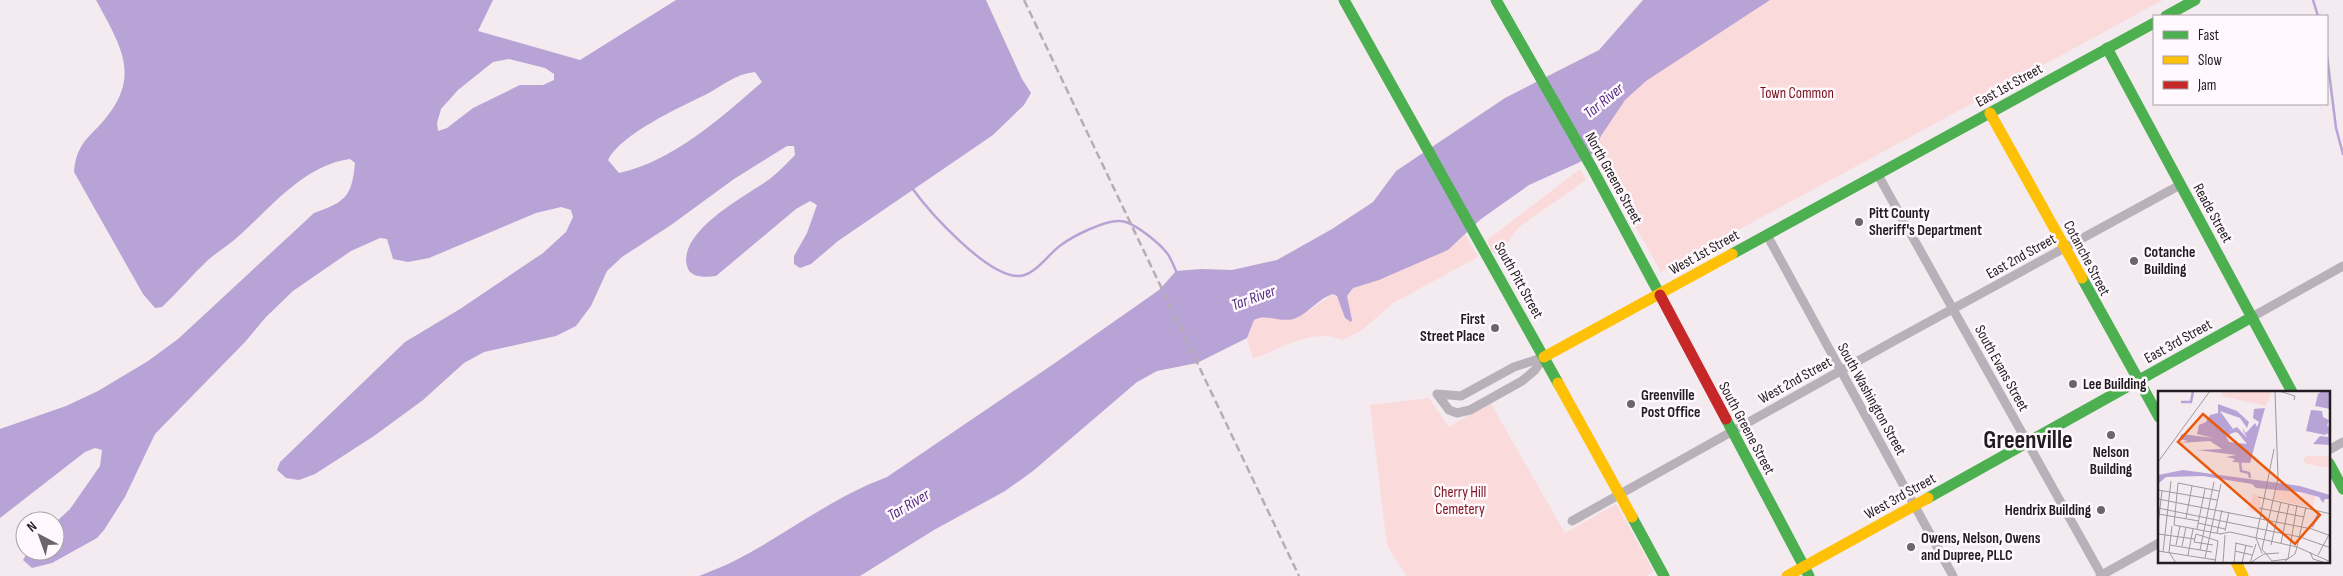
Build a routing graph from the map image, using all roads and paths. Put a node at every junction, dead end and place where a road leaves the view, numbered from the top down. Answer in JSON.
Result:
{"nodes":[{"id":1,"x":1344,"y":0,"type":"edge"},
{"id":2,"x":1496,"y":0,"type":"edge"},
{"id":3,"x":2195,"y":0,"type":"edge"},
{"id":4,"x":2168,"y":15,"type":"edge"},
{"id":5,"x":2153,"y":23,"type":"edge"},
{"id":6,"x":2107,"y":48,"type":"junction"},
{"id":7,"x":1990,"y":113,"type":"junction"},
{"id":8,"x":1878,"y":174,"type":"junction"},
{"id":9,"x":2180,"y":185,"type":"junction"},
{"id":10,"x":1767,"y":235,"type":"junction"},
{"id":11,"x":2065,"y":248,"type":"junction"},
{"id":12,"x":2343,"y":266,"type":"edge"},
{"id":13,"x":1659,"y":294,"type":"junction"},
{"id":14,"x":1954,"y":309,"type":"junction"},
{"id":15,"x":2252,"y":317,"type":"junction"},
{"id":16,"x":1544,"y":357,"type":"junction"},
{"id":17,"x":1841,"y":370,"type":"junction"},
{"id":18,"x":1496,"y":378,"type":"junction"},
{"id":19,"x":2137,"y":380,"type":"junction"},
{"id":20,"x":1504,"y":391,"type":"junction"},
{"id":21,"x":2291,"y":391,"type":"edge"},
{"id":22,"x":1458,"y":396,"type":"junction"},
{"id":23,"x":1454,"y":412,"type":"junction"},
{"id":24,"x":2158,"y":415,"type":"edge"},
{"id":25,"x":1732,"y":432,"type":"junction"},
{"id":26,"x":2027,"y":442,"type":"junction"},
{"id":27,"x":2343,"y":442,"type":"edge"},
{"id":28,"x":2330,"y":449,"type":"edge"},
{"id":29,"x":2330,"y":465,"type":"edge"},
{"id":30,"x":2343,"y":489,"type":"edge"},
{"id":31,"x":1619,"y":494,"type":"junction"},
{"id":32,"x":1915,"y":505,"type":"junction"},
{"id":33,"x":1572,"y":521,"type":"dead end"},
{"id":34,"x":2158,"y":544,"type":"edge"},
{"id":35,"x":2237,"y":564,"type":"edge"},
{"id":36,"x":1806,"y":571,"type":"edge"},
{"id":37,"x":1664,"y":576,"type":"edge"},
{"id":38,"x":1787,"y":576,"type":"edge"},
{"id":39,"x":1953,"y":576,"type":"edge"},
{"id":40,"x":2101,"y":576,"type":"edge"},
{"id":41,"x":2243,"y":576,"type":"edge"}],
"edges":[{"from":1,"to":16,"type":"street","name":"South Pitt Street"},
{"from":2,"to":13,"type":"street","name":"North Greene Street"},
{"from":3,"to":4,"type":"street"},
{"from":5,"to":6,"type":"street","name":"East 1st Street"},
{"from":6,"to":7,"type":"street","name":"East 1st Street"},
{"from":6,"to":9,"type":"street","name":"Reade Street"},
{"from":7,"to":8,"type":"street","name":"East 1st Street"},
{"from":7,"to":11,"type":"street","name":"Cotanche Street"},
{"from":8,"to":10,"type":"street","name":"West 1st Street"},
{"from":8,"to":14,"type":"street","name":"South Evans Street"},
{"from":9,"to":11,"type":"street","name":"East 2nd Street"},
{"from":9,"to":15,"type":"street","name":"Reade Street"},
{"from":10,"to":13,"type":"street","name":"West 1st Street"},
{"from":10,"to":17,"type":"street","name":"South Washington Street"},
{"from":11,"to":14,"type":"street","name":"East 2nd Street"},
{"from":11,"to":19,"type":"street","name":"Cotanche Street"},
{"from":12,"to":15,"type":"street","name":"East 3rd Street"},
{"from":13,"to":16,"type":"street","name":"West 1st Street"},
{"from":13,"to":25,"type":"street","name":"South Greene Street"},
{"from":14,"to":17,"type":"street","name":"West 2nd Street"},
{"from":14,"to":26,"type":"street","name":"South Evans Street"},
{"from":15,"to":19,"type":"street","name":"East 3rd Street"},
{"from":15,"to":21,"type":"street","name":"Reade Street"},
{"from":16,"to":18,"type":"street"},
{"from":16,"to":20,"type":"street"},
{"from":16,"to":31,"type":"street","name":"South Pitt Street"},
{"from":17,"to":25,"type":"street","name":"West 2nd Street"},
{"from":17,"to":32,"type":"street","name":"South Washington Street"},
{"from":18,"to":20,"type":"street"},
{"from":18,"to":22,"type":"street"},
{"from":19,"to":24,"type":"street","name":"Cotanche Street"},
{"from":19,"to":26,"type":"street","name":"East 3rd Street"},
{"from":20,"to":23,"type":"street"},
{"from":22,"to":23,"type":"street"},
{"from":22,"to":23,"type":"street"},
{"from":25,"to":31,"type":"street","name":"West 2nd Street"},
{"from":25,"to":36,"type":"street","name":"South Greene Street"},
{"from":26,"to":32,"type":"street","name":"West 3rd Street"},
{"from":26,"to":40,"type":"street","name":"South Evans Street"},
{"from":27,"to":28,"type":"street"},
{"from":29,"to":30,"type":"street"},
{"from":31,"to":33,"type":"street","name":"West 2nd Street"},
{"from":31,"to":37,"type":"street","name":"South Pitt Street"},
{"from":32,"to":36,"type":"street","name":"West 3rd Street"},
{"from":32,"to":39,"type":"street","name":"South Washington Street"},
{"from":34,"to":40,"type":"street"},
{"from":35,"to":41,"type":"street"},
{"from":36,"to":38,"type":"street","name":"West 3rd Street"}]}
